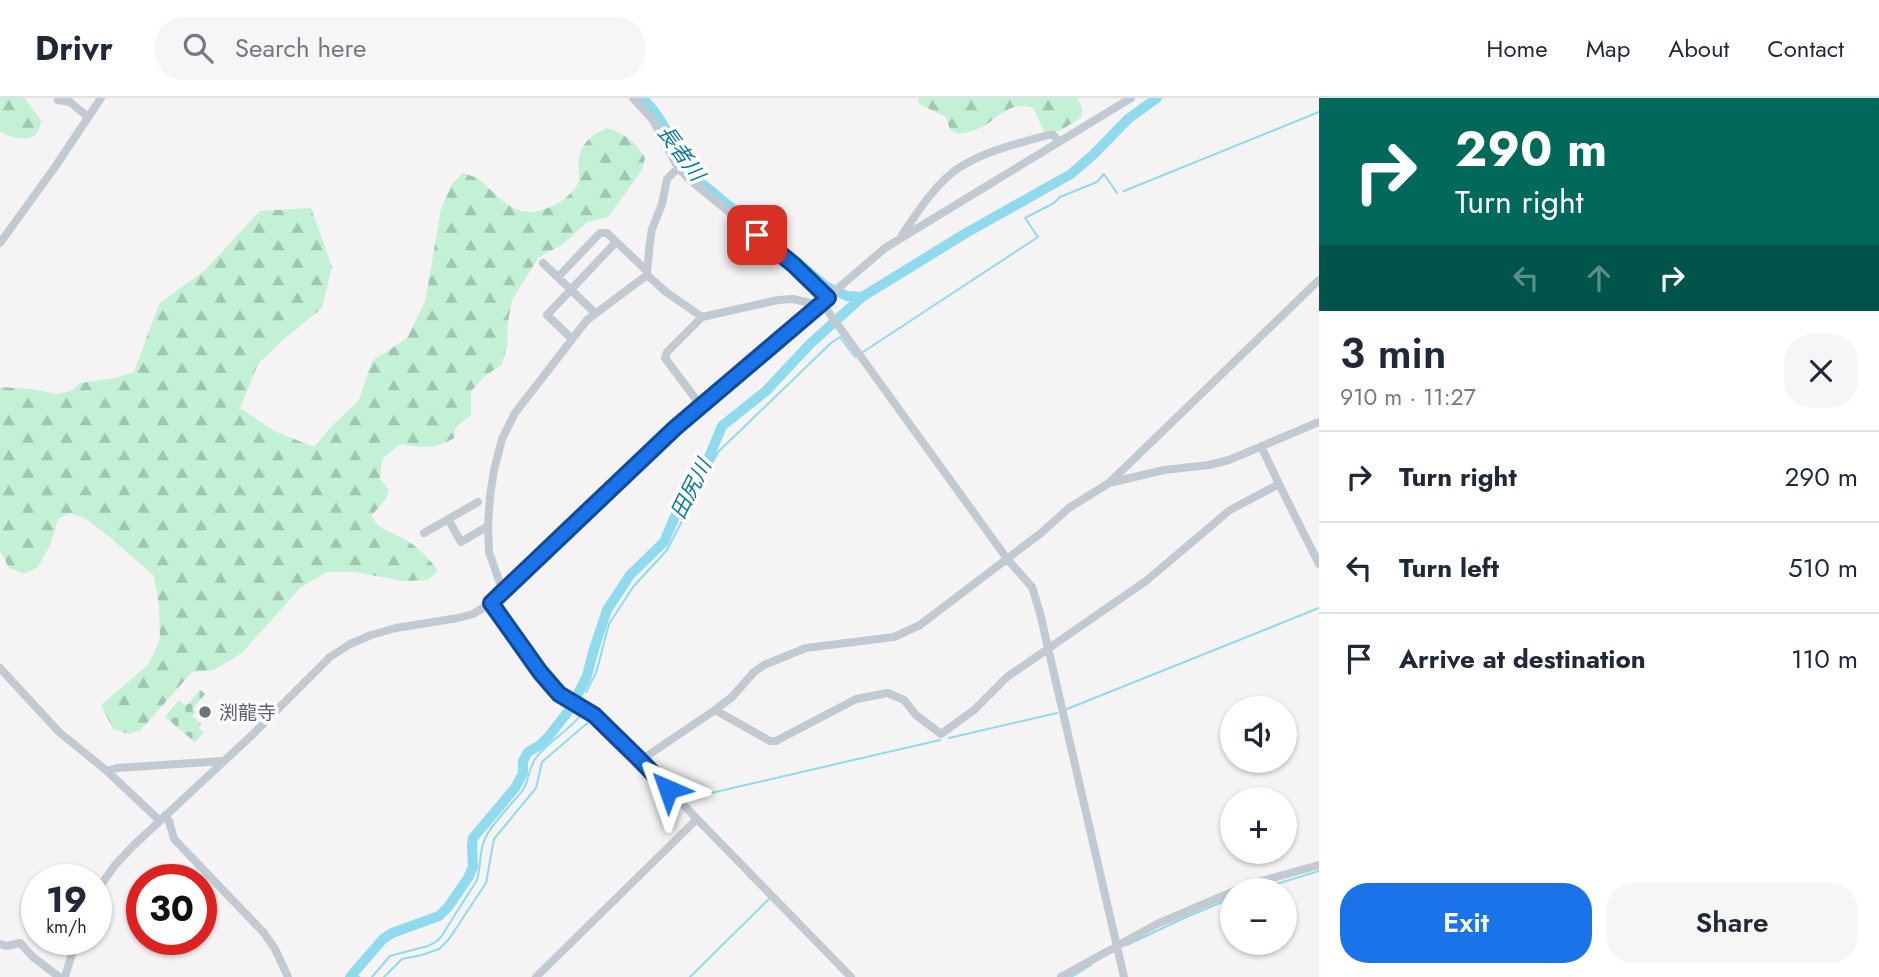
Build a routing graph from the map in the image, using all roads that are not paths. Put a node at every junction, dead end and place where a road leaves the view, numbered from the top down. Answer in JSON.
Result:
{"nodes":[{"id":1,"x":101,"y":98,"type":"edge"},
{"id":2,"x":633,"y":98,"type":"edge"},
{"id":3,"x":1131,"y":98,"type":"edge"},
{"id":4,"x":58,"y":100,"type":"dead end"},
{"id":5,"x":88,"y":117,"type":"junction"},
{"id":6,"x":1059,"y":141,"type":"junction"},
{"id":7,"x":678,"y":168,"type":"junction"},
{"id":8,"x":900,"y":238,"type":"junction"},
{"id":9,"x":616,"y":242,"type":"junction"},
{"id":10,"x":0,"y":243,"type":"edge"},
{"id":11,"x":543,"y":263,"type":"dead end"},
{"id":12,"x":647,"y":273,"type":"junction"},
{"id":13,"x":558,"y":278,"type":"junction"},
{"id":14,"x":1319,"y":281,"type":"edge"},
{"id":15,"x":571,"y":290,"type":"junction"},
{"id":16,"x":824,"y":301,"type":"junction"},
{"id":17,"x":595,"y":313,"type":"junction"},
{"id":18,"x":702,"y":317,"type":"junction"},
{"id":19,"x":572,"y":339,"type":"junction"},
{"id":20,"x":701,"y":406,"type":"junction"},
{"id":21,"x":1319,"y":422,"type":"edge"},
{"id":22,"x":1261,"y":446,"type":"junction"},
{"id":23,"x":1109,"y":483,"type":"junction"},
{"id":24,"x":1279,"y":484,"type":"junction"},
{"id":25,"x":478,"y":502,"type":"dead end"},
{"id":26,"x":448,"y":519,"type":"junction"},
{"id":27,"x":488,"y":526,"type":"junction"},
{"id":28,"x":424,"y":533,"type":"dead end"},
{"id":29,"x":1008,"y":560,"type":"junction"},
{"id":30,"x":1319,"y":564,"type":"edge"},
{"id":31,"x":503,"y":592,"type":"junction"},
{"id":32,"x":491,"y":603,"type":"junction"},
{"id":33,"x":1047,"y":648,"type":"junction"},
{"id":34,"x":0,"y":667,"type":"edge"},
{"id":35,"x":715,"y":710,"type":"junction"},
{"id":36,"x":640,"y":760,"type":"junction"},
{"id":37,"x":223,"y":761,"type":"junction"},
{"id":38,"x":107,"y":771,"type":"junction"},
{"id":39,"x":162,"y":818,"type":"junction"},
{"id":40,"x":697,"y":820,"type":"junction"},
{"id":41,"x":1319,"y":865,"type":"edge"},
{"id":42,"x":112,"y":869,"type":"edge"},
{"id":43,"x":1272,"y":878,"type":"edge"},
{"id":44,"x":1220,"y":897,"type":"edge"},
{"id":45,"x":0,"y":944,"type":"edge"},
{"id":46,"x":1117,"y":945,"type":"junction"},
{"id":47,"x":72,"y":955,"type":"edge"},
{"id":48,"x":59,"y":977,"type":"edge"},
{"id":49,"x":65,"y":977,"type":"edge"},
{"id":50,"x":288,"y":977,"type":"edge"},
{"id":51,"x":536,"y":977,"type":"edge"},
{"id":52,"x":851,"y":977,"type":"edge"},
{"id":53,"x":1061,"y":977,"type":"edge"},
{"id":54,"x":1124,"y":977,"type":"edge"}],
"edges":[{"from":1,"to":5,"type":"street"},
{"from":2,"to":7,"type":"street"},
{"from":3,"to":6,"type":"street"},
{"from":4,"to":5,"type":"street"},
{"from":5,"to":10,"type":"street"},
{"from":6,"to":8,"type":"street"},
{"from":6,"to":8,"type":"street"},
{"from":7,"to":12,"type":"street"},
{"from":7,"to":16,"type":"street"},
{"from":8,"to":16,"type":"street"},
{"from":9,"to":12,"type":"street"},
{"from":9,"to":13,"type":"street"},
{"from":9,"to":15,"type":"street"},
{"from":11,"to":13,"type":"street"},
{"from":12,"to":17,"type":"street"},
{"from":12,"to":18,"type":"street"},
{"from":13,"to":15,"type":"street"},
{"from":14,"to":23,"type":"street"},
{"from":15,"to":17,"type":"street"},
{"from":15,"to":19,"type":"street"},
{"from":16,"to":18,"type":"street"},
{"from":16,"to":20,"type":"street"},
{"from":16,"to":29,"type":"street"},
{"from":17,"to":19,"type":"street"},
{"from":18,"to":20,"type":"street"},
{"from":19,"to":27,"type":"street"},
{"from":20,"to":31,"type":"street"},
{"from":21,"to":22,"type":"street"},
{"from":22,"to":23,"type":"street"},
{"from":22,"to":24,"type":"street"},
{"from":23,"to":29,"type":"street"},
{"from":24,"to":30,"type":"street"},
{"from":24,"to":33,"type":"street"},
{"from":25,"to":26,"type":"street"},
{"from":26,"to":27,"type":"street"},
{"from":26,"to":28,"type":"street"},
{"from":27,"to":31,"type":"street"},
{"from":29,"to":33,"type":"street"},
{"from":29,"to":35,"type":"street"},
{"from":31,"to":32,"type":"street"},
{"from":32,"to":36,"type":"street"},
{"from":32,"to":37,"type":"street"},
{"from":33,"to":35,"type":"street"},
{"from":33,"to":46,"type":"street"},
{"from":34,"to":38,"type":"street"},
{"from":35,"to":36,"type":"street"},
{"from":36,"to":40,"type":"street"},
{"from":37,"to":38,"type":"street"},
{"from":37,"to":39,"type":"street"},
{"from":38,"to":39,"type":"street"},
{"from":39,"to":42,"type":"street"},
{"from":39,"to":50,"type":"street"},
{"from":40,"to":51,"type":"street"},
{"from":40,"to":52,"type":"street"},
{"from":41,"to":43,"type":"street"},
{"from":44,"to":46,"type":"street"},
{"from":45,"to":48,"type":"street"},
{"from":46,"to":53,"type":"street"},
{"from":46,"to":54,"type":"street"},
{"from":47,"to":49,"type":"street"}]}
